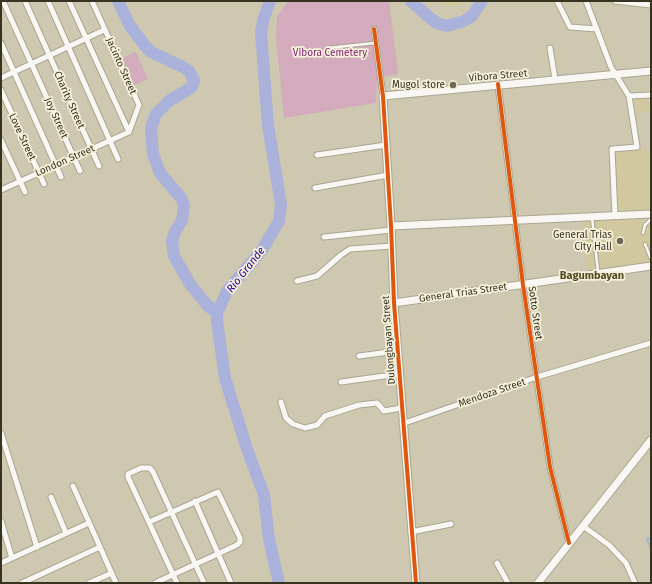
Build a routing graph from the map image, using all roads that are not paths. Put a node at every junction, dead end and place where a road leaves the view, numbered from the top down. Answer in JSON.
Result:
{"nodes":[{"id":1,"x":3,"y":1,"type":"edge"},
{"id":2,"x":25,"y":1,"type":"edge"},
{"id":3,"x":48,"y":1,"type":"edge"},
{"id":4,"x":69,"y":1,"type":"edge"},
{"id":5,"x":92,"y":1,"type":"edge"},
{"id":6,"x":557,"y":1,"type":"edge"},
{"id":7,"x":586,"y":1,"type":"edge"},
{"id":8,"x":615,"y":1,"type":"edge"},
{"id":9,"x":651,"y":4,"type":"edge"},
{"id":10,"x":374,"y":29,"type":"dead end"},
{"id":11,"x":597,"y":29,"type":"junction"},
{"id":12,"x":104,"y":30,"type":"junction"},
{"id":13,"x":86,"y":39,"type":"junction"},
{"id":14,"x":1,"y":43,"type":"edge"},
{"id":15,"x":376,"y":43,"type":"junction"},
{"id":16,"x":68,"y":47,"type":"junction"},
{"id":17,"x":328,"y":48,"type":"dead end"},
{"id":18,"x":550,"y":48,"type":"dead end"},
{"id":19,"x":50,"y":56,"type":"junction"},
{"id":20,"x":31,"y":64,"type":"junction"},
{"id":21,"x":651,"y":71,"type":"edge"},
{"id":22,"x":14,"y":72,"type":"junction"},
{"id":23,"x":616,"y":74,"type":"junction"},
{"id":24,"x":1,"y":78,"type":"edge"},
{"id":25,"x":555,"y":79,"type":"junction"},
{"id":26,"x":498,"y":84,"type":"junction"},
{"id":27,"x":1,"y":90,"type":"edge"},
{"id":28,"x":651,"y":95,"type":"edge"},
{"id":29,"x":383,"y":96,"type":"junction"},
{"id":30,"x":629,"y":96,"type":"junction"},
{"id":31,"x":129,"y":132,"type":"junction"},
{"id":32,"x":1,"y":140,"type":"edge"},
{"id":33,"x":110,"y":141,"type":"junction"},
{"id":34,"x":386,"y":145,"type":"junction"},
{"id":35,"x":91,"y":149,"type":"junction"},
{"id":36,"x":317,"y":155,"type":"dead end"},
{"id":37,"x":73,"y":157,"type":"junction"},
{"id":38,"x":118,"y":159,"type":"dead end"},
{"id":39,"x":56,"y":165,"type":"junction"},
{"id":40,"x":99,"y":166,"type":"dead end"},
{"id":41,"x":80,"y":171,"type":"dead end"},
{"id":42,"x":39,"y":173,"type":"junction"},
{"id":43,"x":388,"y":175,"type":"junction"},
{"id":44,"x":61,"y":177,"type":"dead end"},
{"id":45,"x":20,"y":181,"type":"junction"},
{"id":46,"x":44,"y":184,"type":"dead end"},
{"id":47,"x":2,"y":188,"type":"edge"},
{"id":48,"x":315,"y":188,"type":"dead end"},
{"id":49,"x":25,"y":192,"type":"dead end"},
{"id":50,"x":651,"y":214,"type":"edge"},
{"id":51,"x":592,"y":216,"type":"junction"},
{"id":52,"x":615,"y":216,"type":"junction"},
{"id":53,"x":516,"y":219,"type":"junction"},
{"id":54,"x":651,"y":219,"type":"edge"},
{"id":55,"x":391,"y":228,"type":"junction"},
{"id":56,"x":643,"y":232,"type":"dead end"},
{"id":57,"x":324,"y":237,"type":"dead end"},
{"id":58,"x":645,"y":244,"type":"dead end"},
{"id":59,"x":392,"y":246,"type":"junction"},
{"id":60,"x":651,"y":259,"type":"edge"},
{"id":61,"x":651,"y":266,"type":"edge"},
{"id":62,"x":599,"y":274,"type":"junction"},
{"id":63,"x":297,"y":281,"type":"dead end"},
{"id":64,"x":523,"y":285,"type":"junction"},
{"id":65,"x":394,"y":302,"type":"junction"},
{"id":66,"x":651,"y":343,"type":"edge"},
{"id":67,"x":397,"y":351,"type":"junction"},
{"id":68,"x":359,"y":356,"type":"dead end"},
{"id":69,"x":399,"y":374,"type":"junction"},
{"id":70,"x":537,"y":377,"type":"junction"},
{"id":71,"x":341,"y":382,"type":"dead end"},
{"id":72,"x":281,"y":402,"type":"dead end"},
{"id":73,"x":401,"y":408,"type":"junction"},
{"id":74,"x":402,"y":424,"type":"junction"},
{"id":75,"x":1,"y":433,"type":"edge"},
{"id":76,"x":651,"y":440,"type":"edge"},
{"id":77,"x":73,"y":486,"type":"dead end"},
{"id":78,"x":51,"y":497,"type":"dead end"},
{"id":79,"x":195,"y":501,"type":"junction"},
{"id":80,"x":171,"y":511,"type":"junction"},
{"id":81,"x":1,"y":521,"type":"edge"},
{"id":82,"x":148,"y":522,"type":"junction"},
{"id":83,"x":89,"y":523,"type":"junction"},
{"id":84,"x":451,"y":524,"type":"dead end"},
{"id":85,"x":583,"y":526,"type":"junction"},
{"id":86,"x":411,"y":532,"type":"junction"},
{"id":87,"x":66,"y":533,"type":"junction"},
{"id":88,"x":569,"y":543,"type":"junction"},
{"id":89,"x":37,"y":546,"type":"junction"},
{"id":90,"x":100,"y":547,"type":"junction"},
{"id":91,"x":219,"y":555,"type":"junction"},
{"id":92,"x":12,"y":558,"type":"junction"},
{"id":93,"x":1,"y":563,"type":"edge"},
{"id":94,"x":496,"y":563,"type":"dead end"},
{"id":95,"x":196,"y":565,"type":"junction"},
{"id":96,"x":112,"y":573,"type":"junction"},
{"id":97,"x":173,"y":575,"type":"junction"},
{"id":98,"x":22,"y":583,"type":"edge"},
{"id":99,"x":89,"y":583,"type":"edge"},
{"id":100,"x":116,"y":583,"type":"edge"},
{"id":101,"x":155,"y":583,"type":"edge"},
{"id":102,"x":177,"y":583,"type":"edge"},
{"id":103,"x":204,"y":583,"type":"edge"},
{"id":104,"x":231,"y":583,"type":"edge"},
{"id":105,"x":416,"y":583,"type":"edge"},
{"id":106,"x":508,"y":583,"type":"edge"},
{"id":107,"x":538,"y":583,"type":"edge"},
{"id":108,"x":635,"y":583,"type":"edge"}],
"edges":[{"from":1,"to":20,"type":"street","name":"Joy Street"},
{"from":2,"to":19,"type":"street","name":"Charity Street"},
{"from":3,"to":16,"type":"street"},
{"from":4,"to":13,"type":"street"},
{"from":5,"to":12,"type":"street","name":"Jacinto Street"},
{"from":6,"to":11,"type":"street"},
{"from":7,"to":11,"type":"street"},
{"from":8,"to":9,"type":"street"},
{"from":10,"to":15,"type":"street"},
{"from":11,"to":23,"type":"street"},
{"from":12,"to":13,"type":"street"},
{"from":12,"to":31,"type":"street","name":"Jacinto Street"},
{"from":13,"to":16,"type":"street"},
{"from":13,"to":31,"type":"street"},
{"from":14,"to":22,"type":"street"},
{"from":15,"to":17,"type":"lane"},
{"from":15,"to":29,"type":"street"},
{"from":16,"to":19,"type":"street"},
{"from":16,"to":33,"type":"street"},
{"from":18,"to":25,"type":"street"},
{"from":19,"to":20,"type":"street"},
{"from":19,"to":35,"type":"street","name":"Charity Street"},
{"from":20,"to":22,"type":"street"},
{"from":20,"to":37,"type":"street","name":"Joy Street"},
{"from":21,"to":23,"type":"street","name":"Vibora Street"},
{"from":22,"to":24,"type":"street"},
{"from":22,"to":39,"type":"street"},
{"from":23,"to":25,"type":"street","name":"Vibora Street"},
{"from":23,"to":30,"type":"street"},
{"from":25,"to":26,"type":"street","name":"Vibora Street"},
{"from":26,"to":29,"type":"street","name":"Vibora Street"},
{"from":26,"to":53,"type":"street","name":"Sotto Street"},
{"from":27,"to":42,"type":"street","name":"Love Street"},
{"from":28,"to":30,"type":"street"},
{"from":29,"to":34,"type":"street","name":"Dulongbayan Street"},
{"from":30,"to":52,"type":"street"},
{"from":31,"to":33,"type":"street","name":"London Street"},
{"from":32,"to":45,"type":"street"},
{"from":33,"to":35,"type":"street","name":"London Street"},
{"from":33,"to":38,"type":"street"},
{"from":34,"to":36,"type":"street"},
{"from":34,"to":43,"type":"street","name":"Dulongbayan Street"},
{"from":35,"to":37,"type":"street","name":"London Street"},
{"from":35,"to":40,"type":"street","name":"Charity Street"},
{"from":37,"to":39,"type":"street","name":"London Street"},
{"from":37,"to":41,"type":"street","name":"Joy Street"},
{"from":39,"to":42,"type":"street","name":"London Street"},
{"from":39,"to":44,"type":"street"},
{"from":42,"to":45,"type":"street","name":"London Street"},
{"from":42,"to":46,"type":"street","name":"Love Street"},
{"from":43,"to":48,"type":"street"},
{"from":43,"to":55,"type":"street","name":"Dulongbayan Street"},
{"from":45,"to":47,"type":"street","name":"London Street"},
{"from":45,"to":49,"type":"street"},
{"from":50,"to":52,"type":"street"},
{"from":51,"to":52,"type":"street"},
{"from":51,"to":53,"type":"street"},
{"from":51,"to":62,"type":"lane"},
{"from":53,"to":55,"type":"street"},
{"from":53,"to":64,"type":"street","name":"Sotto Street"},
{"from":54,"to":56,"type":"lane"},
{"from":55,"to":57,"type":"street"},
{"from":55,"to":59,"type":"street","name":"Dulongbayan Street"},
{"from":58,"to":60,"type":"lane"},
{"from":59,"to":63,"type":"street"},
{"from":59,"to":65,"type":"street","name":"Dulongbayan Street"},
{"from":61,"to":62,"type":"street","name":"General Trias Street"},
{"from":62,"to":64,"type":"street","name":"General Trias Street"},
{"from":64,"to":65,"type":"street","name":"General Trias Street"},
{"from":64,"to":70,"type":"street","name":"Sotto Street"},
{"from":65,"to":67,"type":"street","name":"Dulongbayan Street"},
{"from":66,"to":70,"type":"street","name":"Mendoza Street"},
{"from":67,"to":68,"type":"street"},
{"from":67,"to":69,"type":"street","name":"Dulongbayan Street"},
{"from":69,"to":71,"type":"street"},
{"from":69,"to":73,"type":"street","name":"Dulongbayan Street"},
{"from":70,"to":74,"type":"street","name":"Mendoza Street"},
{"from":70,"to":88,"type":"street","name":"Sotto Street"},
{"from":72,"to":73,"type":"street"},
{"from":73,"to":74,"type":"street","name":"Dulongbayan Street"},
{"from":74,"to":86,"type":"street","name":"Dulongbayan Street"},
{"from":75,"to":89,"type":"street"},
{"from":76,"to":85,"type":"street"},
{"from":77,"to":83,"type":"street"},
{"from":78,"to":87,"type":"street"},
{"from":79,"to":80,"type":"street"},
{"from":79,"to":91,"type":"street"},
{"from":79,"to":91,"type":"street"},
{"from":80,"to":82,"type":"street"},
{"from":80,"to":82,"type":"street"},
{"from":80,"to":95,"type":"street"},
{"from":81,"to":92,"type":"street"},
{"from":82,"to":97,"type":"street"},
{"from":83,"to":87,"type":"street"},
{"from":83,"to":90,"type":"street"},
{"from":84,"to":86,"type":"street"},
{"from":85,"to":88,"type":"street"},
{"from":85,"to":108,"type":"street"},
{"from":86,"to":105,"type":"street","name":"Dulongbayan Street"},
{"from":87,"to":89,"type":"street"},
{"from":88,"to":107,"type":"street"},
{"from":89,"to":92,"type":"street"},
{"from":90,"to":96,"type":"street"},
{"from":90,"to":98,"type":"street"},
{"from":91,"to":95,"type":"street"},
{"from":91,"to":104,"type":"street"},
{"from":92,"to":93,"type":"street"},
{"from":94,"to":106,"type":"street"},
{"from":95,"to":97,"type":"street"},
{"from":95,"to":103,"type":"street"},
{"from":96,"to":99,"type":"street"},
{"from":96,"to":100,"type":"street"},
{"from":97,"to":101,"type":"street"},
{"from":97,"to":102,"type":"street"}]}
